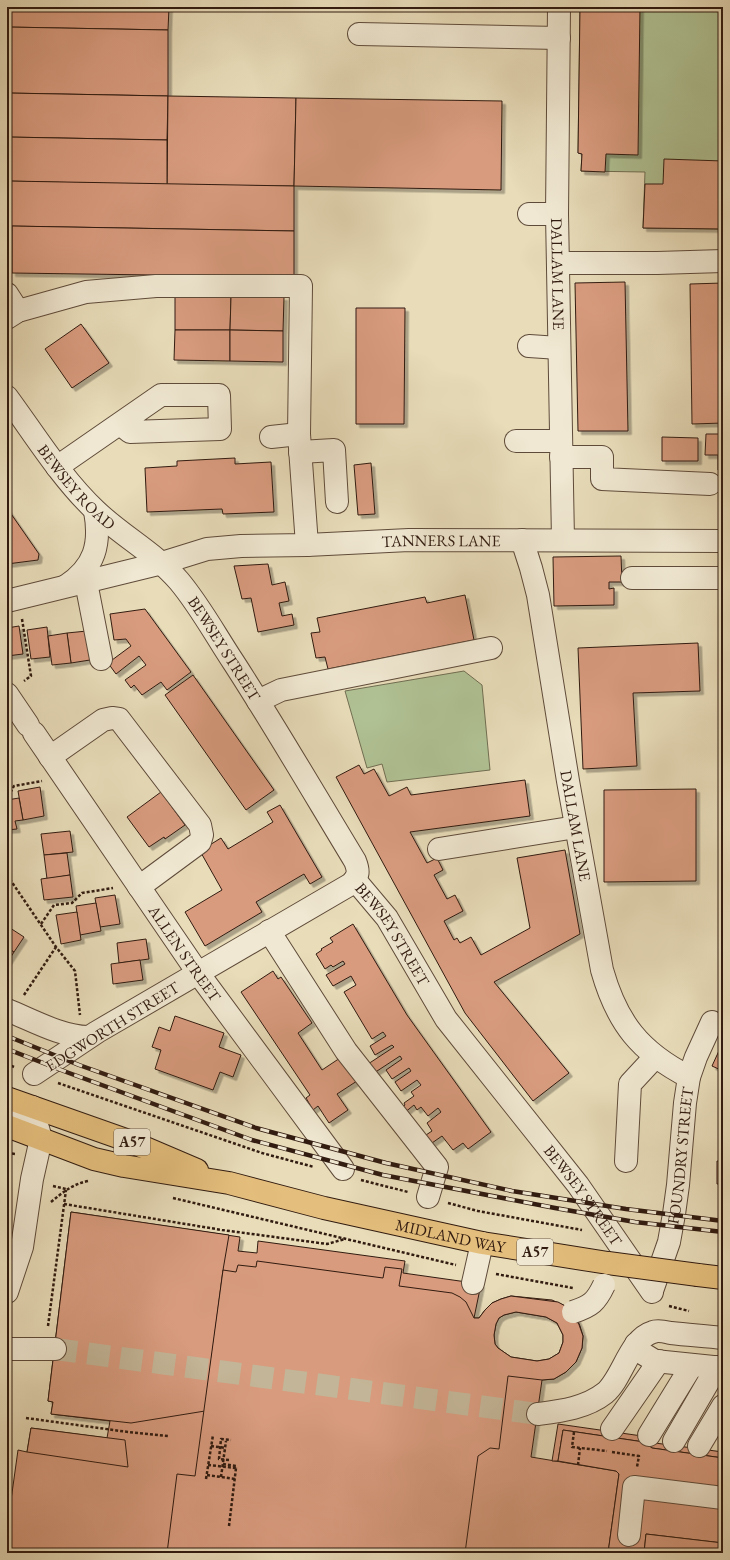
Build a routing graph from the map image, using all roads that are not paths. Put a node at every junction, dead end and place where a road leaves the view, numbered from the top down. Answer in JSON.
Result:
{"nodes":[{"id":1,"x":559,"y":7,"type":"edge"},
{"id":2,"x":359,"y":34,"type":"dead end"},
{"id":3,"x":559,"y":38,"type":"junction"},
{"id":4,"x":529,"y":214,"type":"dead end"},
{"id":5,"x":557,"y":214,"type":"junction"},
{"id":6,"x":723,"y":261,"type":"edge"},
{"id":7,"x":558,"y":262,"type":"junction"},
{"id":8,"x":11,"y":308,"type":"edge"},
{"id":9,"x":529,"y":346,"type":"dead end"},
{"id":10,"x":559,"y":348,"type":"junction"},
{"id":11,"x":7,"y":397,"type":"edge"},
{"id":12,"x":120,"y":424,"type":"dead end"},
{"id":13,"x":271,"y":437,"type":"dead end"},
{"id":14,"x":516,"y":441,"type":"dead end"},
{"id":15,"x":300,"y":443,"type":"junction"},
{"id":16,"x":560,"y":449,"type":"junction"},
{"id":17,"x":57,"y":467,"type":"junction"},
{"id":18,"x":710,"y":484,"type":"dead end"},
{"id":19,"x":337,"y":502,"type":"dead end"},
{"id":20,"x":95,"y":510,"type":"junction"},
{"id":21,"x":522,"y":540,"type":"junction"},
{"id":22,"x":563,"y":540,"type":"junction"},
{"id":23,"x":723,"y":541,"type":"edge"},
{"id":24,"x":307,"y":545,"type":"junction"},
{"id":25,"x":162,"y":563,"type":"junction"},
{"id":26,"x":85,"y":577,"type":"junction"},
{"id":27,"x":632,"y":578,"type":"dead end"},
{"id":28,"x":723,"y":578,"type":"edge"},
{"id":29,"x":13,"y":600,"type":"edge"},
{"id":30,"x":490,"y":648,"type":"dead end"},
{"id":31,"x":101,"y":660,"type":"dead end"},
{"id":32,"x":7,"y":694,"type":"edge"},
{"id":33,"x":258,"y":701,"type":"junction"},
{"id":34,"x":50,"y":757,"type":"junction"},
{"id":35,"x":576,"y":826,"type":"junction"},
{"id":36,"x":439,"y":849,"type":"dead end"},
{"id":37,"x":356,"y":880,"type":"junction"},
{"id":38,"x":139,"y":886,"type":"junction"},
{"id":39,"x":269,"y":931,"type":"junction"},
{"id":40,"x":198,"y":973,"type":"junction"},
{"id":41,"x":10,"y":1011,"type":"edge"},
{"id":42,"x":712,"y":1022,"type":"dead end"},
{"id":43,"x":85,"y":1030,"type":"junction"},
{"id":44,"x":655,"y":1057,"type":"junction"},
{"id":45,"x":34,"y":1074,"type":"dead end"},
{"id":46,"x":689,"y":1077,"type":"junction"},
{"id":47,"x":7,"y":1098,"type":"edge"},
{"id":48,"x":32,"y":1107,"type":"junction"},
{"id":49,"x":7,"y":1126,"type":"edge"},
{"id":50,"x":41,"y":1139,"type":"junction"},
{"id":51,"x":626,"y":1161,"type":"dead end"},
{"id":52,"x":342,"y":1168,"type":"dead end"},
{"id":53,"x":230,"y":1184,"type":"junction"},
{"id":54,"x":428,"y":1197,"type":"dead end"},
{"id":55,"x":482,"y":1243,"type":"junction"},
{"id":56,"x":602,"y":1271,"type":"junction"},
{"id":57,"x":723,"y":1278,"type":"edge"},
{"id":58,"x":473,"y":1283,"type":"dead end"},
{"id":59,"x":7,"y":1292,"type":"edge"},
{"id":60,"x":652,"y":1292,"type":"joint"},
{"id":61,"x":573,"y":1312,"type":"dead end"},
{"id":62,"x":723,"y":1338,"type":"edge"},
{"id":63,"x":636,"y":1344,"type":"junction"},
{"id":64,"x":7,"y":1349,"type":"edge"},
{"id":65,"x":55,"y":1349,"type":"tunnel mouth"},
{"id":66,"x":696,"y":1367,"type":"edge"},
{"id":67,"x":723,"y":1406,"type":"edge"},
{"id":68,"x":538,"y":1414,"type":"tunnel mouth"},
{"id":69,"x":723,"y":1426,"type":"edge"},
{"id":70,"x":661,"y":1438,"type":"junction"},
{"id":71,"x":723,"y":1498,"type":"edge"},
{"id":72,"x":629,"y":1535,"type":"dead end"}],
"edges":[{"from":1,"to":3,"type":"street","name":"DALLAM LANE"},
{"from":2,"to":3,"type":"street"},
{"from":3,"to":5,"type":"street","name":"DALLAM LANE"},
{"from":4,"to":5,"type":"street"},
{"from":5,"to":7,"type":"street","name":"DALLAM LANE"},
{"from":6,"to":7,"type":"street"},
{"from":7,"to":10,"type":"street","name":"DALLAM LANE"},
{"from":8,"to":15,"type":"street"},
{"from":9,"to":10,"type":"street"},
{"from":10,"to":16,"type":"street","name":"DALLAM LANE"},
{"from":11,"to":17,"type":"street","name":"BEWSEY ROAD"},
{"from":12,"to":17,"type":"street"},
{"from":13,"to":15,"type":"street"},
{"from":14,"to":16,"type":"street"},
{"from":15,"to":19,"type":"street"},
{"from":15,"to":24,"type":"street"},
{"from":16,"to":18,"type":"street"},
{"from":16,"to":22,"type":"street","name":"DALLAM LANE"},
{"from":17,"to":20,"type":"street","name":"BEWSEY ROAD"},
{"from":20,"to":25,"type":"street","name":"BEWSEY ROAD"},
{"from":20,"to":26,"type":"street"},
{"from":21,"to":22,"type":"street","name":"TANNERS LANE"},
{"from":21,"to":24,"type":"street","name":"TANNERS LANE"},
{"from":21,"to":35,"type":"street","name":"DALLAM LANE"},
{"from":22,"to":23,"type":"street","name":"TANNERS LANE"},
{"from":24,"to":25,"type":"street","name":"TANNERS LANE"},
{"from":25,"to":26,"type":"street","name":"TANNERS LANE"},
{"from":25,"to":33,"type":"street","name":"BEWSEY STREET"},
{"from":26,"to":29,"type":"street"},
{"from":26,"to":31,"type":"street"},
{"from":27,"to":28,"type":"street"},
{"from":30,"to":33,"type":"street"},
{"from":32,"to":34,"type":"street","name":"ALLEN STREET"},
{"from":33,"to":37,"type":"street","name":"BEWSEY STREET"},
{"from":34,"to":38,"type":"street","name":"ALLEN STREET"},
{"from":34,"to":38,"type":"street"},
{"from":35,"to":36,"type":"street"},
{"from":35,"to":44,"type":"street","name":"DALLAM LANE"},
{"from":37,"to":39,"type":"street","name":"EDGWORTH STREET"},
{"from":37,"to":60,"type":"street","name":"BEWSEY STREET"},
{"from":38,"to":40,"type":"street","name":"ALLEN STREET"},
{"from":39,"to":40,"type":"street","name":"EDGWORTH STREET"},
{"from":39,"to":54,"type":"street"},
{"from":40,"to":43,"type":"street","name":"EDGWORTH STREET"},
{"from":40,"to":52,"type":"street","name":"ALLEN STREET"},
{"from":41,"to":43,"type":"street"},
{"from":42,"to":46,"type":"street","name":"FOUNDRY STREET"},
{"from":43,"to":45,"type":"street","name":"EDGWORTH STREET"},
{"from":44,"to":46,"type":"street","name":"DALLAM LANE"},
{"from":44,"to":51,"type":"street"},
{"from":46,"to":60,"type":"street","name":"FOUNDRY STREET"},
{"from":47,"to":48,"type":"highway","name":"MIDLAND WAY","number":"A57"},
{"from":48,"to":49,"type":"street"},
{"from":48,"to":50,"type":"street"},
{"from":48,"to":53,"type":"highway","name":"MIDLAND WAY","number":"A57"},
{"from":49,"to":50,"type":"highway","name":"MIDLAND WAY","number":"A57"},
{"from":50,"to":53,"type":"highway","name":"MIDLAND WAY","number":"A57"},
{"from":50,"to":59,"type":"street"},
{"from":53,"to":55,"type":"highway","name":"MIDLAND WAY","number":"A57"},
{"from":55,"to":56,"type":"highway","name":"MIDLAND WAY","number":"A57"},
{"from":55,"to":58,"type":"street"},
{"from":56,"to":57,"type":"highway","name":"MIDLAND WAY","number":"A57","bridge":true},
{"from":56,"to":61,"type":"street","bridge":true},
{"from":62,"to":63,"type":"street"},
{"from":63,"to":66,"type":"street"},
{"from":63,"to":68,"type":"street"},
{"from":64,"to":65,"type":"street"},
{"from":66,"to":70,"type":"street"},
{"from":66,"to":70,"type":"street"},
{"from":67,"to":70,"type":"street"},
{"from":69,"to":70,"type":"street"},
{"from":71,"to":72,"type":"street"}]}
